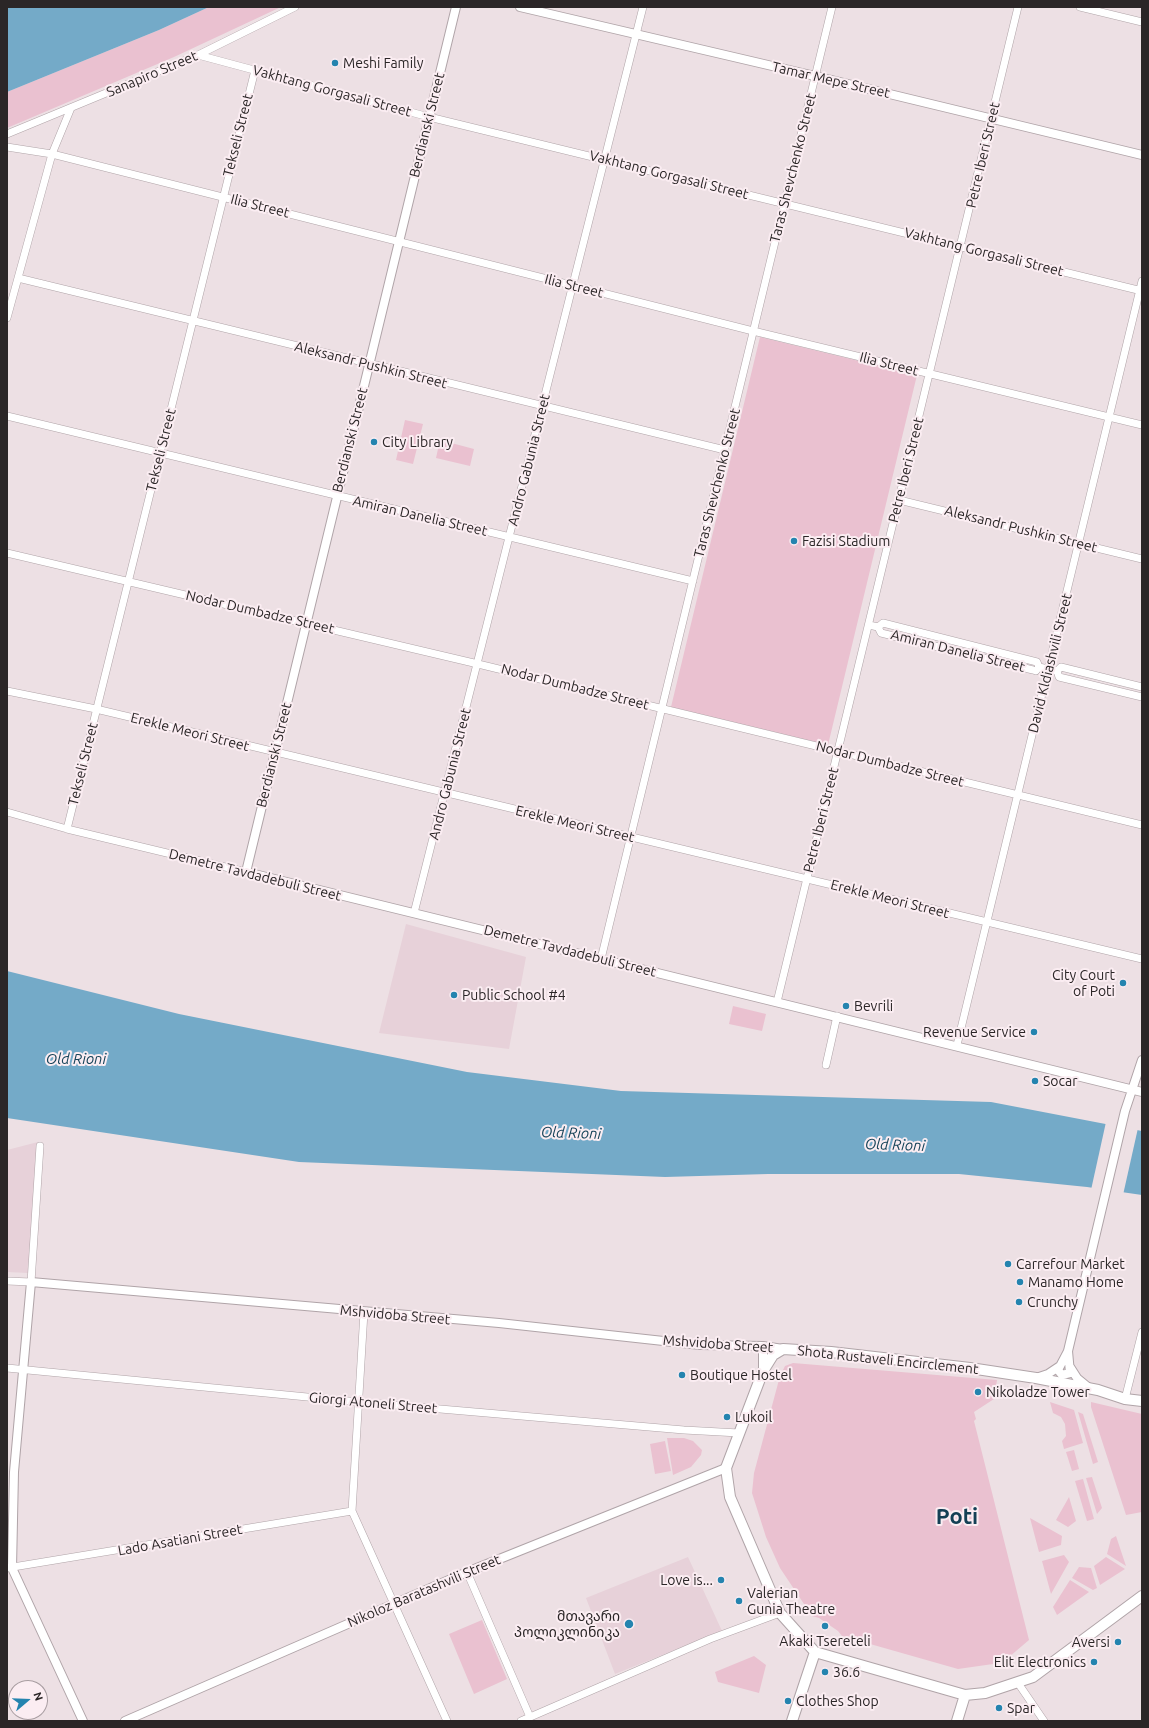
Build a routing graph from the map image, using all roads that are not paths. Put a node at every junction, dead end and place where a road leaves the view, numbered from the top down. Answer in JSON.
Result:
{"nodes":[{"id":1,"x":295,"y":7,"type":"edge"},
{"id":2,"x":456,"y":7,"type":"edge"},
{"id":3,"x":520,"y":7,"type":"edge"},
{"id":4,"x":643,"y":7,"type":"edge"},
{"id":5,"x":832,"y":7,"type":"edge"},
{"id":6,"x":1018,"y":7,"type":"edge"},
{"id":7,"x":1080,"y":7,"type":"edge"},
{"id":8,"x":1142,"y":22,"type":"edge"},
{"id":9,"x":636,"y":35,"type":"junction"},
{"id":10,"x":198,"y":55,"type":"junction"},
{"id":11,"x":255,"y":70,"type":"junction"},
{"id":12,"x":815,"y":76,"type":"junction"},
{"id":13,"x":71,"y":108,"type":"junction"},
{"id":14,"x":429,"y":117,"type":"junction"},
{"id":15,"x":991,"y":118,"type":"junction"},
{"id":16,"x":7,"y":134,"type":"edge"},
{"id":17,"x":7,"y":148,"type":"edge"},
{"id":18,"x":52,"y":154,"type":"junction"},
{"id":19,"x":1142,"y":155,"type":"edge"},
{"id":20,"x":604,"y":160,"type":"junction"},
{"id":21,"x":223,"y":197,"type":"junction"},
{"id":22,"x":784,"y":203,"type":"junction"},
{"id":23,"x":399,"y":242,"type":"junction"},
{"id":24,"x":961,"y":246,"type":"junction"},
{"id":25,"x":18,"y":278,"type":"junction"},
{"id":26,"x":1142,"y":281,"type":"edge"},
{"id":27,"x":572,"y":286,"type":"junction"},
{"id":28,"x":1141,"y":290,"type":"edge"},
{"id":29,"x":7,"y":318,"type":"edge"},
{"id":30,"x":193,"y":322,"type":"junction"},
{"id":31,"x":753,"y":331,"type":"junction"},
{"id":32,"x":369,"y":364,"type":"junction"},
{"id":33,"x":930,"y":374,"type":"junction"},
{"id":34,"x":542,"y":406,"type":"junction"},
{"id":35,"x":7,"y":416,"type":"edge"},
{"id":36,"x":1109,"y":417,"type":"junction"},
{"id":37,"x":1142,"y":425,"type":"edge"},
{"id":38,"x":724,"y":450,"type":"junction"},
{"id":39,"x":160,"y":453,"type":"junction"},
{"id":40,"x":337,"y":496,"type":"junction"},
{"id":41,"x":899,"y":500,"type":"junction"},
{"id":42,"x":509,"y":537,"type":"junction"},
{"id":43,"x":1078,"y":543,"type":"junction"},
{"id":44,"x":7,"y":553,"type":"edge"},
{"id":45,"x":1142,"y":559,"type":"edge"},
{"id":46,"x":128,"y":581,"type":"junction"},
{"id":47,"x":693,"y":581,"type":"junction"},
{"id":48,"x":306,"y":624,"type":"junction"},
{"id":49,"x":869,"y":625,"type":"junction"},
{"id":50,"x":478,"y":664,"type":"junction"},
{"id":51,"x":1048,"y":669,"type":"junction"},
{"id":52,"x":1057,"y":671,"type":"junction"},
{"id":53,"x":1142,"y":687,"type":"edge"},
{"id":54,"x":7,"y":691,"type":"edge"},
{"id":55,"x":1142,"y":697,"type":"edge"},
{"id":56,"x":96,"y":709,"type":"junction"},
{"id":57,"x":662,"y":709,"type":"junction"},
{"id":58,"x":275,"y":752,"type":"junction"},
{"id":59,"x":838,"y":752,"type":"junction"},
{"id":60,"x":445,"y":793,"type":"junction"},
{"id":61,"x":1018,"y":795,"type":"junction"},
{"id":62,"x":7,"y":812,"type":"edge"},
{"id":63,"x":1142,"y":825,"type":"edge"},
{"id":64,"x":67,"y":829,"type":"junction"},
{"id":65,"x":631,"y":837,"type":"junction"},
{"id":66,"x":246,"y":872,"type":"junction"},
{"id":67,"x":807,"y":879,"type":"junction"},
{"id":68,"x":414,"y":913,"type":"junction"},
{"id":69,"x":987,"y":922,"type":"junction"},
{"id":70,"x":601,"y":959,"type":"junction"},
{"id":71,"x":1142,"y":960,"type":"edge"},
{"id":72,"x":777,"y":1002,"type":"junction"},
{"id":73,"x":836,"y":1016,"type":"junction"},
{"id":74,"x":957,"y":1045,"type":"junction"},
{"id":75,"x":1142,"y":1060,"type":"edge"},
{"id":76,"x":826,"y":1065,"type":"dead end"},
{"id":77,"x":1132,"y":1089,"type":"junction"},
{"id":78,"x":1142,"y":1092,"type":"edge"},
{"id":79,"x":40,"y":1146,"type":"dead end"},
{"id":80,"x":7,"y":1281,"type":"edge"},
{"id":81,"x":31,"y":1282,"type":"junction"},
{"id":82,"x":364,"y":1312,"type":"junction"},
{"id":83,"x":1142,"y":1332,"type":"edge"},
{"id":84,"x":763,"y":1346,"type":"junction"},
{"id":85,"x":783,"y":1349,"type":"junction"},
{"id":86,"x":1068,"y":1351,"type":"junction"},
{"id":87,"x":1060,"y":1366,"type":"junction"},
{"id":88,"x":1070,"y":1367,"type":"junction"},
{"id":89,"x":7,"y":1368,"type":"edge"},
{"id":90,"x":24,"y":1370,"type":"junction"},
{"id":91,"x":763,"y":1371,"type":"junction"},
{"id":92,"x":1036,"y":1378,"type":"junction"},
{"id":93,"x":1090,"y":1389,"type":"junction"},
{"id":94,"x":1125,"y":1399,"type":"junction"},
{"id":95,"x":1142,"y":1401,"type":"edge"},
{"id":96,"x":359,"y":1402,"type":"junction"},
{"id":97,"x":740,"y":1433,"type":"junction"},
{"id":98,"x":726,"y":1468,"type":"junction"},
{"id":99,"x":11,"y":1471,"type":"edge"},
{"id":100,"x":352,"y":1511,"type":"junction"},
{"id":101,"x":10,"y":1568,"type":"edge"},
{"id":102,"x":467,"y":1572,"type":"junction"},
{"id":103,"x":1142,"y":1596,"type":"edge"},
{"id":104,"x":395,"y":1604,"type":"junction"},
{"id":105,"x":780,"y":1613,"type":"junction"},
{"id":106,"x":815,"y":1652,"type":"junction"},
{"id":107,"x":1018,"y":1683,"type":"junction"},
{"id":108,"x":965,"y":1694,"type":"junction"},
{"id":109,"x":530,"y":1717,"type":"junction"},
{"id":110,"x":82,"y":1721,"type":"edge"},
{"id":111,"x":125,"y":1721,"type":"edge"},
{"id":112,"x":447,"y":1721,"type":"edge"},
{"id":113,"x":521,"y":1721,"type":"edge"},
{"id":114,"x":792,"y":1721,"type":"edge"},
{"id":115,"x":957,"y":1721,"type":"edge"},
{"id":116,"x":1044,"y":1721,"type":"edge"}],
"edges":[{"from":1,"to":10,"type":"street","name":"Sanapiro Street"},
{"from":2,"to":14,"type":"street","name":"Berdianski Street"},
{"from":3,"to":9,"type":"street","name":"Tamar Mepe Street"},
{"from":4,"to":9,"type":"street","name":"Andro Gabunia Street"},
{"from":5,"to":12,"type":"street","name":"Taras Shevchenko Street"},
{"from":6,"to":15,"type":"street","name":"Petre Iberi Street"},
{"from":7,"to":8,"type":"street"},
{"from":9,"to":12,"type":"street","name":"Tamar Mepe Street"},
{"from":9,"to":20,"type":"street","name":"Andro Gabunia Street"},
{"from":10,"to":11,"type":"street","name":"Vakhtang Gorgasali Street"},
{"from":10,"to":13,"type":"street","name":"Sanapiro Street"},
{"from":11,"to":14,"type":"street","name":"Vakhtang Gorgasali Street"},
{"from":11,"to":21,"type":"street","name":"Tekseli Street"},
{"from":12,"to":15,"type":"street","name":"Tamar Mepe Street"},
{"from":12,"to":22,"type":"street","name":"Taras Shevchenko Street"},
{"from":13,"to":16,"type":"street","name":"Sanapiro Street"},
{"from":13,"to":18,"type":"street"},
{"from":14,"to":20,"type":"street","name":"Vakhtang Gorgasali Street"},
{"from":14,"to":23,"type":"street","name":"Berdianski Street"},
{"from":15,"to":19,"type":"street","name":"Tamar Mepe Street"},
{"from":15,"to":24,"type":"street","name":"Petre Iberi Street"},
{"from":17,"to":18,"type":"street","name":"Ilia Street"},
{"from":18,"to":21,"type":"street","name":"Ilia Street"},
{"from":18,"to":25,"type":"street"},
{"from":20,"to":22,"type":"street","name":"Vakhtang Gorgasali Street"},
{"from":20,"to":27,"type":"street","name":"Andro Gabunia Street"},
{"from":21,"to":23,"type":"street","name":"Ilia Street"},
{"from":21,"to":30,"type":"street","name":"Tekseli Street"},
{"from":22,"to":24,"type":"street","name":"Vakhtang Gorgasali Street"},
{"from":22,"to":31,"type":"street","name":"Taras Shevchenko Street"},
{"from":23,"to":27,"type":"street","name":"Ilia Street"},
{"from":23,"to":32,"type":"street","name":"Berdianski Street"},
{"from":24,"to":28,"type":"street","name":"Vakhtang Gorgasali Street"},
{"from":24,"to":33,"type":"street","name":"Petre Iberi Street"},
{"from":25,"to":29,"type":"street"},
{"from":25,"to":30,"type":"street","name":"Aleksandr Pushkin Street"},
{"from":26,"to":28,"type":"street","name":"David Kldiashvili Street"},
{"from":27,"to":31,"type":"street","name":"Ilia Street"},
{"from":27,"to":34,"type":"street","name":"Andro Gabunia Street"},
{"from":28,"to":36,"type":"street","name":"David Kldiashvili Street"},
{"from":30,"to":32,"type":"street","name":"Aleksandr Pushkin Street"},
{"from":30,"to":39,"type":"street","name":"Tekseli Street"},
{"from":31,"to":33,"type":"street","name":"Ilia Street"},
{"from":31,"to":38,"type":"street","name":"Taras Shevchenko Street"},
{"from":32,"to":34,"type":"street","name":"Aleksandr Pushkin Street"},
{"from":32,"to":40,"type":"street","name":"Berdianski Street"},
{"from":33,"to":36,"type":"street","name":"Ilia Street"},
{"from":33,"to":41,"type":"street","name":"Petre Iberi Street"},
{"from":34,"to":38,"type":"street","name":"Aleksandr Pushkin Street"},
{"from":34,"to":42,"type":"street","name":"Andro Gabunia Street"},
{"from":35,"to":39,"type":"street","name":"Amiran Danelia Street"},
{"from":36,"to":37,"type":"street","name":"Ilia Street"},
{"from":36,"to":43,"type":"street","name":"David Kldiashvili Street"},
{"from":38,"to":47,"type":"street","name":"Taras Shevchenko Street"},
{"from":39,"to":40,"type":"street","name":"Amiran Danelia Street"},
{"from":39,"to":46,"type":"street","name":"Tekseli Street"},
{"from":40,"to":42,"type":"street","name":"Amiran Danelia Street"},
{"from":40,"to":48,"type":"street","name":"Berdianski Street"},
{"from":41,"to":43,"type":"street","name":"Aleksandr Pushkin Street"},
{"from":41,"to":49,"type":"street","name":"Petre Iberi Street"},
{"from":42,"to":47,"type":"street","name":"Amiran Danelia Street"},
{"from":42,"to":50,"type":"street","name":"Andro Gabunia Street"},
{"from":43,"to":45,"type":"street","name":"Aleksandr Pushkin Street"},
{"from":43,"to":51,"type":"street","name":"David Kldiashvili Street"},
{"from":44,"to":46,"type":"street","name":"Nodar Dumbadze Street"},
{"from":46,"to":48,"type":"street","name":"Nodar Dumbadze Street"},
{"from":46,"to":56,"type":"street","name":"Tekseli Street"},
{"from":47,"to":57,"type":"street","name":"Taras Shevchenko Street"},
{"from":48,"to":50,"type":"street","name":"Nodar Dumbadze Street"},
{"from":48,"to":58,"type":"street","name":"Berdianski Street"},
{"from":49,"to":51,"type":"street","name":"Amiran Danelia Street"},
{"from":49,"to":59,"type":"street","name":"Petre Iberi Street"},
{"from":50,"to":57,"type":"street","name":"Nodar Dumbadze Street"},
{"from":50,"to":60,"type":"street","name":"Andro Gabunia Street"},
{"from":51,"to":52,"type":"street","name":"Amiran Danelia Street"},
{"from":51,"to":61,"type":"street","name":"David Kldiashvili Street"},
{"from":52,"to":53,"type":"street","name":"Amiran Danelia Street"},
{"from":52,"to":55,"type":"street","name":"Amiran Danelia Street"},
{"from":54,"to":56,"type":"street","name":"Erekle Meori Street"},
{"from":56,"to":58,"type":"street","name":"Erekle Meori Street"},
{"from":56,"to":64,"type":"street","name":"Tekseli Street"},
{"from":57,"to":59,"type":"street","name":"Nodar Dumbadze Street"},
{"from":57,"to":65,"type":"street","name":"Taras Shevchenko Street"},
{"from":58,"to":60,"type":"street","name":"Erekle Meori Street"},
{"from":58,"to":66,"type":"street","name":"Berdianski Street"},
{"from":59,"to":61,"type":"street","name":"Nodar Dumbadze Street"},
{"from":59,"to":67,"type":"street","name":"Petre Iberi Street"},
{"from":60,"to":65,"type":"street","name":"Erekle Meori Street"},
{"from":60,"to":68,"type":"street","name":"Andro Gabunia Street"},
{"from":61,"to":63,"type":"street","name":"Nodar Dumbadze Street"},
{"from":61,"to":69,"type":"street","name":"David Kldiashvili Street"},
{"from":62,"to":64,"type":"street","name":"Demetre Tavdadebuli Street"},
{"from":64,"to":66,"type":"street","name":"Demetre Tavdadebuli Street"},
{"from":65,"to":67,"type":"street","name":"Erekle Meori Street"},
{"from":65,"to":70,"type":"street","name":"Taras Shevchenko Street"},
{"from":66,"to":68,"type":"street","name":"Demetre Tavdadebuli Street"},
{"from":67,"to":69,"type":"street","name":"Erekle Meori Street"},
{"from":67,"to":72,"type":"street","name":"Petre Iberi Street"},
{"from":68,"to":70,"type":"street","name":"Demetre Tavdadebuli Street"},
{"from":69,"to":71,"type":"street","name":"Erekle Meori Street"},
{"from":69,"to":74,"type":"street","name":"David Kldiashvili Street"},
{"from":70,"to":72,"type":"street","name":"Demetre Tavdadebuli Street"},
{"from":72,"to":73,"type":"street","name":"Demetre Tavdadebuli Street"},
{"from":73,"to":74,"type":"street","name":"Demetre Tavdadebuli Street"},
{"from":73,"to":76,"type":"street"},
{"from":74,"to":77,"type":"street","name":"Demetre Tavdadebuli Street"},
{"from":75,"to":77,"type":"street"},
{"from":77,"to":78,"type":"street","name":"Demetre Tavdadebuli Street"},
{"from":77,"to":86,"type":"street"},
{"from":79,"to":81,"type":"street"},
{"from":80,"to":81,"type":"street","name":"Mshvidoba Street"},
{"from":81,"to":82,"type":"street","name":"Mshvidoba Street"},
{"from":81,"to":90,"type":"street"},
{"from":82,"to":84,"type":"street","name":"Mshvidoba Street"},
{"from":82,"to":96,"type":"street"},
{"from":83,"to":94,"type":"street"},
{"from":84,"to":85,"type":"street","name":"Mshvidoba Street"},
{"from":84,"to":91,"type":"street"},
{"from":85,"to":91,"type":"main road","name":"Shota Rustaveli Encirclement"},
{"from":85,"to":92,"type":"main road","name":"Shota Rustaveli Encirclement"},
{"from":86,"to":87,"type":"street"},
{"from":86,"to":88,"type":"street"},
{"from":87,"to":88,"type":"street"},
{"from":87,"to":92,"type":"street"},
{"from":88,"to":93,"type":"street"},
{"from":89,"to":90,"type":"street","name":"Giorgi Atoneli Street"},
{"from":90,"to":96,"type":"street","name":"Giorgi Atoneli Street"},
{"from":90,"to":99,"type":"street"},
{"from":91,"to":97,"type":"main road","name":"Shota Rustaveli Encirclement"},
{"from":92,"to":93,"type":"main road","name":"Shota Rustaveli Encirclement"},
{"from":93,"to":94,"type":"main road","name":"Shota Rustaveli Encirclement"},
{"from":94,"to":95,"type":"main road","name":"Shota Rustaveli Encirclement"},
{"from":96,"to":97,"type":"street","name":"Giorgi Atoneli Street"},
{"from":96,"to":100,"type":"street"},
{"from":97,"to":98,"type":"main road","name":"Shota Rustaveli Encirclement"},
{"from":98,"to":102,"type":"street","name":"Nikoloz Baratashvili Street"},
{"from":98,"to":105,"type":"main road","name":"Shota Rustaveli Encirclement"},
{"from":99,"to":101,"type":"street"},
{"from":100,"to":101,"type":"street","name":"Lado Asatiani Street"},
{"from":100,"to":104,"type":"street"},
{"from":101,"to":110,"type":"street"},
{"from":102,"to":104,"type":"street","name":"Nikoloz Baratashvili Street"},
{"from":102,"to":109,"type":"street"},
{"from":103,"to":107,"type":"main road"},
{"from":104,"to":111,"type":"street","name":"Nikoloz Baratashvili Street"},
{"from":104,"to":112,"type":"street"},
{"from":105,"to":106,"type":"main road","name":"Shota Rustaveli Encirclement"},
{"from":105,"to":109,"type":"street"},
{"from":106,"to":108,"type":"main road"},
{"from":106,"to":114,"type":"main road"},
{"from":107,"to":108,"type":"main road"},
{"from":107,"to":116,"type":"street"},
{"from":108,"to":115,"type":"main road"},
{"from":109,"to":113,"type":"street"}]}
